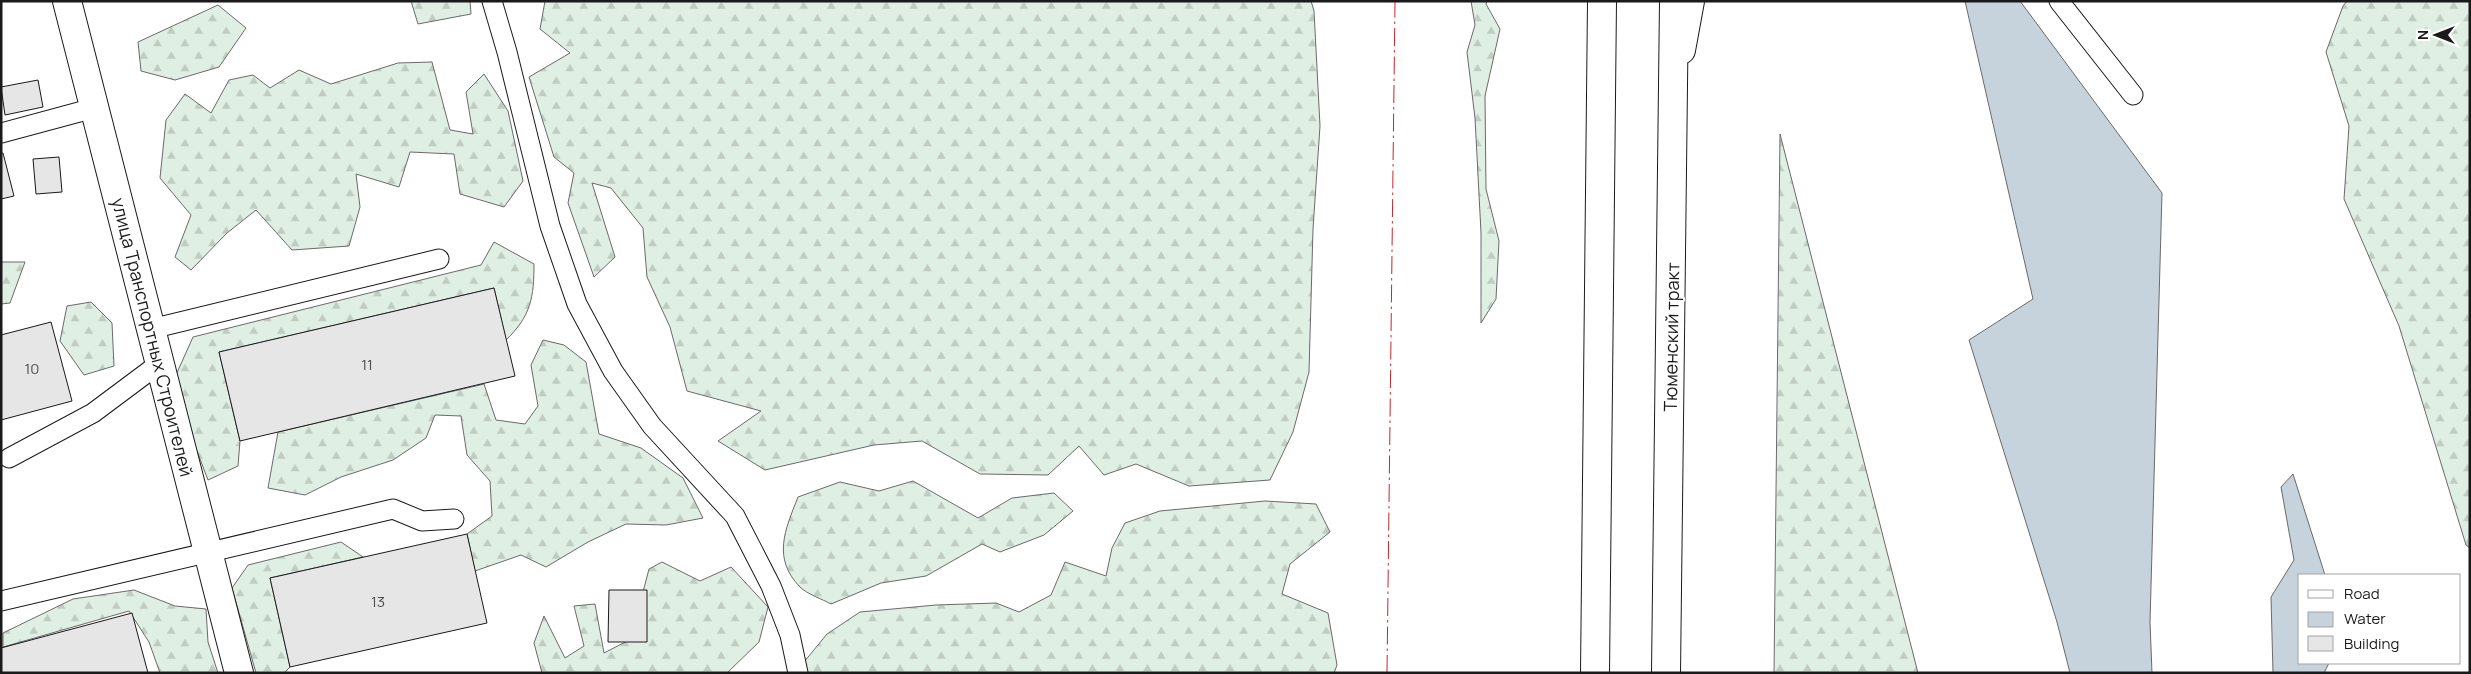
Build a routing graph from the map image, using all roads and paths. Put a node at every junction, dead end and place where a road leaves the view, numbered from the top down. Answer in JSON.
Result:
{"nodes":[{"id":1,"x":67,"y":1,"type":"edge"},
{"id":2,"x":492,"y":1,"type":"edge"},
{"id":3,"x":1602,"y":1,"type":"edge"},
{"id":4,"x":1674,"y":1,"type":"edge"},
{"id":5,"x":1690,"y":1,"type":"edge"},
{"id":6,"x":2059,"y":1,"type":"edge"},
{"id":7,"x":1673,"y":91,"type":"junction"},
{"id":8,"x":2133,"y":95,"type":"dead end"},
{"id":9,"x":94,"y":108,"type":"junction"},
{"id":10,"x":1,"y":133,"type":"edge"},
{"id":11,"x":439,"y":259,"type":"dead end"},
{"id":12,"x":151,"y":330,"type":"junction"},
{"id":13,"x":160,"y":363,"type":"junction"},
{"id":14,"x":9,"y":458,"type":"dead end"},
{"id":15,"x":454,"y":519,"type":"dead end"},
{"id":16,"x":208,"y":553,"type":"junction"},
{"id":17,"x":1,"y":601,"type":"edge"},
{"id":18,"x":240,"y":673,"type":"edge"},
{"id":19,"x":798,"y":673,"type":"edge"},
{"id":20,"x":1594,"y":673,"type":"edge"},
{"id":21,"x":1666,"y":673,"type":"edge"}],
"edges":[{"from":1,"to":9,"type":"main road","name":"улица Транспортных Строителей"},
{"from":2,"to":19,"type":"lane"},
{"from":3,"to":20,"type":"main road"},
{"from":4,"to":7,"type":"main road","name":"Тюменский тракт"},
{"from":5,"to":7,"type":"main road"},
{"from":6,"to":8,"type":"lane"},
{"from":7,"to":21,"type":"main road","name":"Тюменский тракт"},
{"from":9,"to":10,"type":"lane"},
{"from":9,"to":12,"type":"main road","name":"улица Транспортных Строителей"},
{"from":11,"to":12,"type":"lane"},
{"from":12,"to":13,"type":"main road","name":"улица Транспортных Строителей"},
{"from":13,"to":14,"type":"lane"},
{"from":13,"to":16,"type":"main road","name":"улица Транспортных Строителей"},
{"from":15,"to":16,"type":"lane"},
{"from":16,"to":17,"type":"lane"},
{"from":16,"to":18,"type":"main road","name":"улица Транспортных Строителей"}]}
